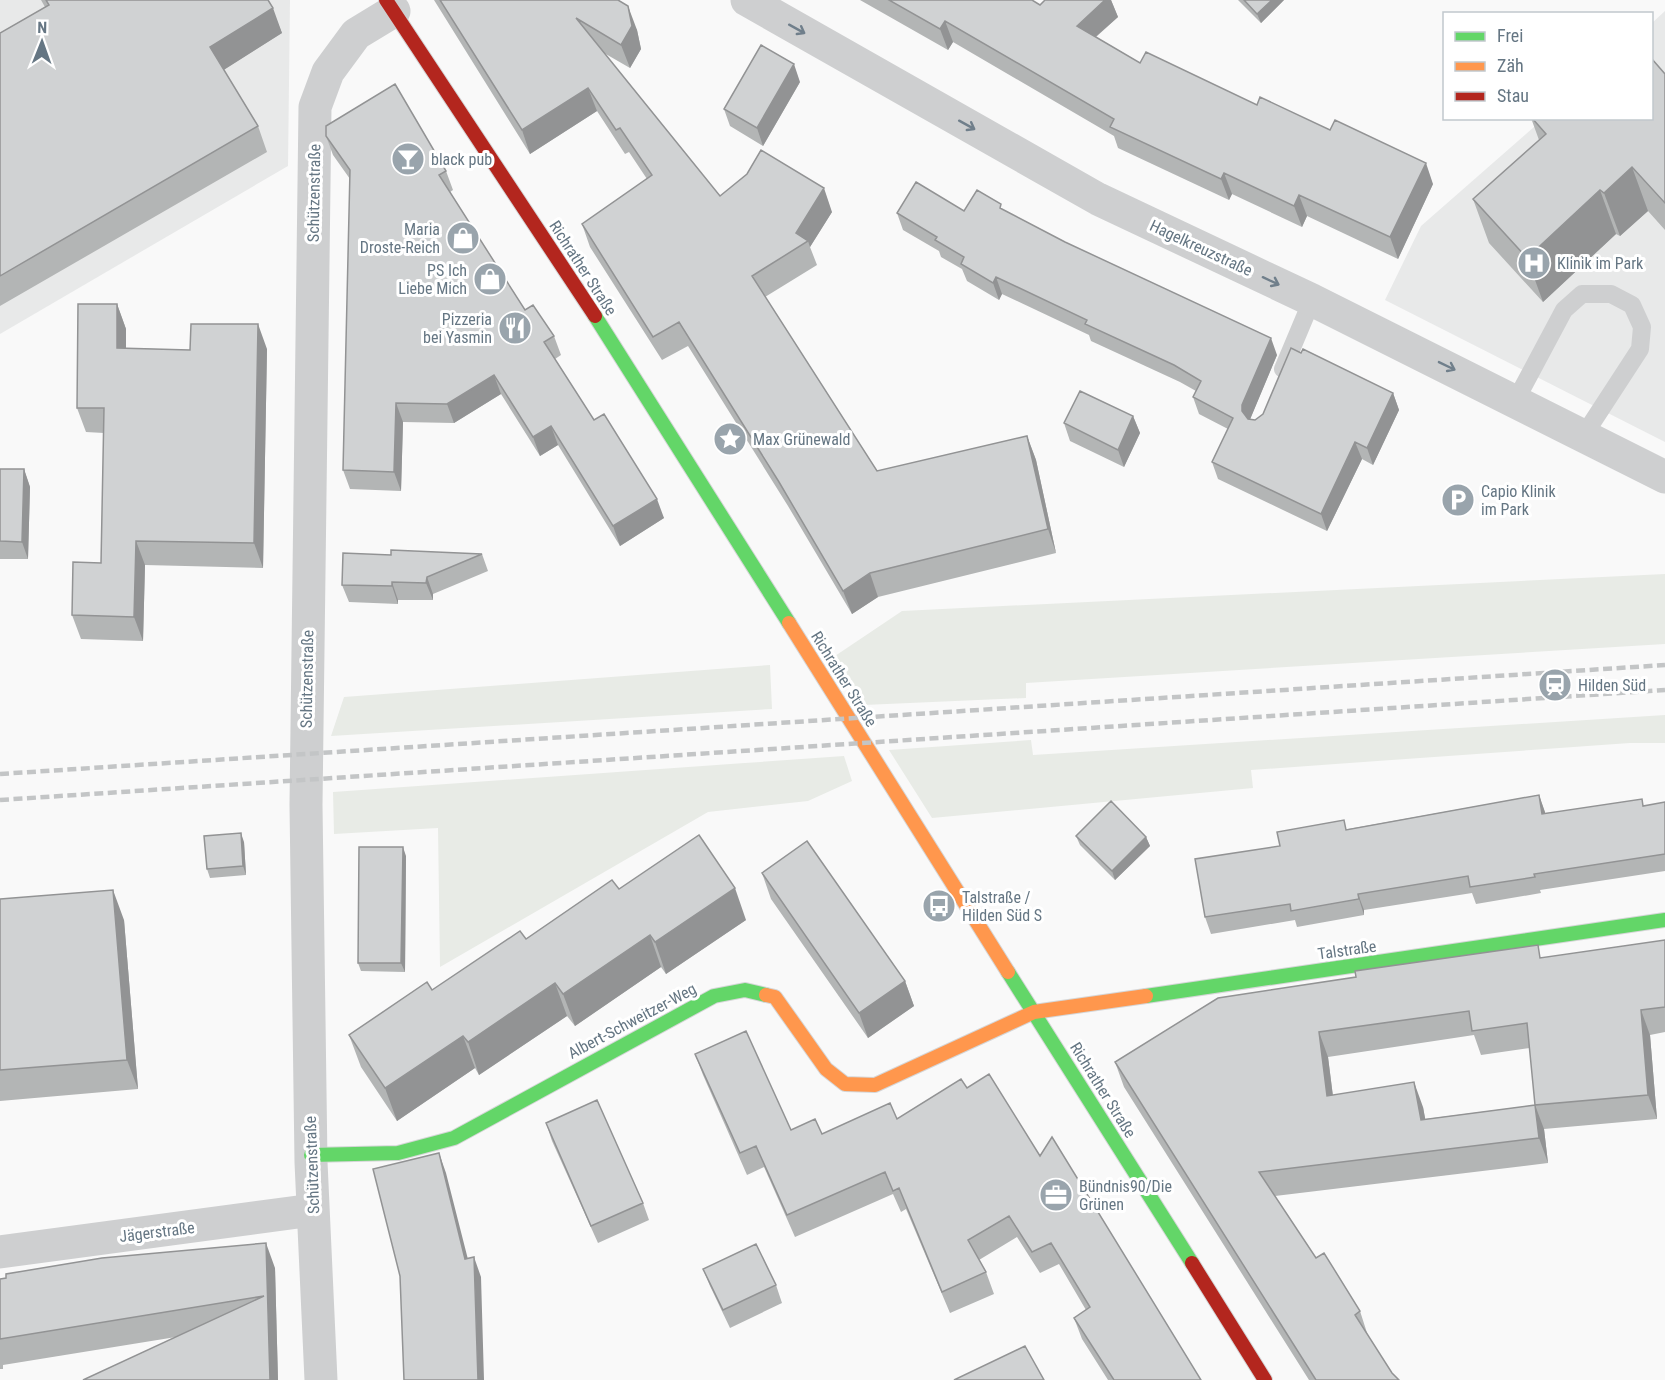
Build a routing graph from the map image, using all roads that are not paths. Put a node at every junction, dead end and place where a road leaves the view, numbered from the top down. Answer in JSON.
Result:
{"nodes":[{"id":1,"x":747,"y":0,"type":"edge"},
{"id":2,"x":390,"y":6,"type":"edge"},
{"id":3,"x":1312,"y":300,"type":"junction"},
{"id":4,"x":1276,"y":384,"type":"edge"},
{"id":5,"x":1516,"y":400,"type":"junction"},
{"id":6,"x":1584,"y":435,"type":"junction"},
{"id":7,"x":1665,"y":477,"type":"edge"},
{"id":8,"x":1665,"y":920,"type":"edge"},
{"id":9,"x":1034,"y":1012,"type":"junction"},
{"id":10,"x":311,"y":1155,"type":"junction"},
{"id":11,"x":313,"y":1210,"type":"junction"},
{"id":12,"x":0,"y":1252,"type":"edge"},
{"id":13,"x":321,"y":1380,"type":"edge"},
{"id":14,"x":1265,"y":1380,"type":"edge"}],
"edges":[{"from":1,"to":3,"type":"street","name":"Hagelkreuzstraße","one_way":true},
{"from":2,"to":9,"type":"main road","name":"Richrather Straße"},
{"from":2,"to":10,"type":"street","name":"Schützenstraße"},
{"from":3,"to":4,"type":"lane"},
{"from":3,"to":5,"type":"street","name":"Hagelkreuzstraße","one_way":true},
{"from":5,"to":6,"type":"street","name":"Hagelkreuzstraße"},
{"from":5,"to":6,"type":"lane"},
{"from":6,"to":7,"type":"street","name":"Hagelkreuzstraße"},
{"from":8,"to":9,"type":"main road","name":"Talstraße"},
{"from":9,"to":10,"type":"main road","name":"Albert-Schweitzer-Weg"},
{"from":9,"to":14,"type":"main road","name":"Richrather Straße"},
{"from":10,"to":11,"type":"street","name":"Schützenstraße"},
{"from":11,"to":12,"type":"street","name":"Jägerstraße"},
{"from":11,"to":13,"type":"street","name":"Schützenstraße"}]}
